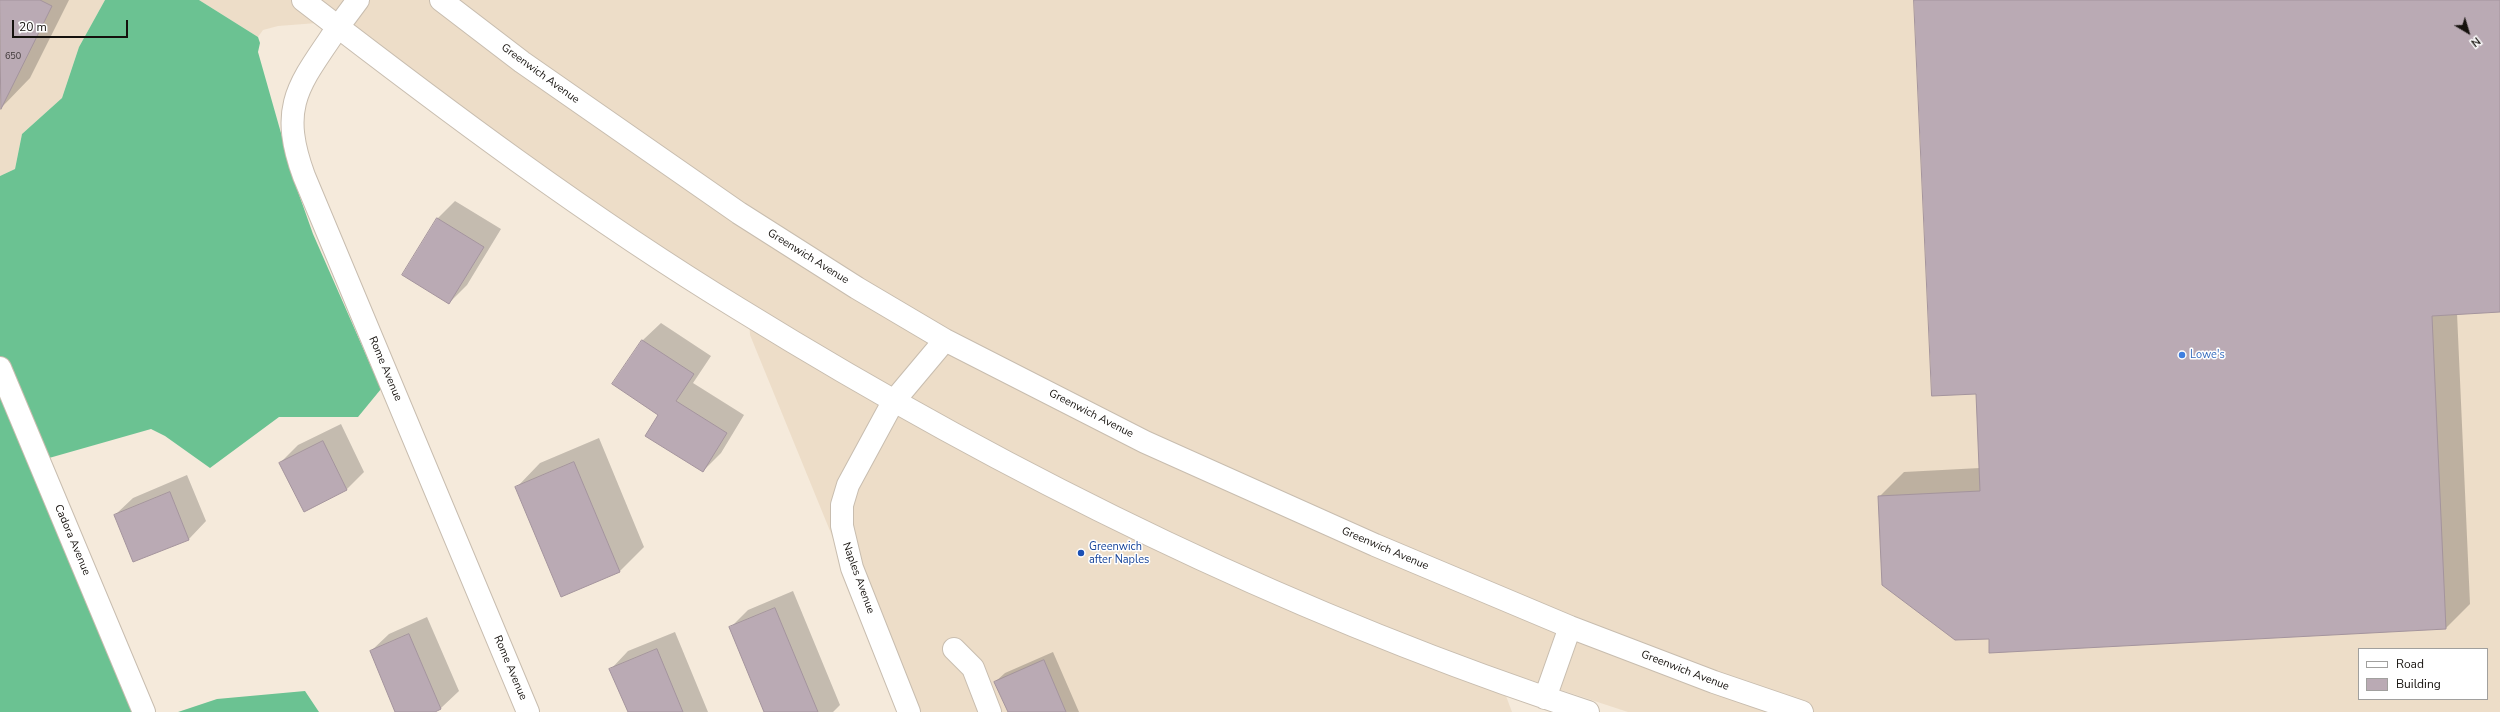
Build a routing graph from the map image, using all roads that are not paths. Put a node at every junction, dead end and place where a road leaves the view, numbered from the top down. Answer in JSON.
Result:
{"nodes":[{"id":1,"x":303,"y":0,"type":"edge"},
{"id":2,"x":358,"y":0,"type":"edge"},
{"id":3,"x":441,"y":0,"type":"edge"},
{"id":4,"x":338,"y":27,"type":"junction"},
{"id":5,"x":945,"y":340,"type":"junction"},
{"id":6,"x":0,"y":368,"type":"edge"},
{"id":7,"x":893,"y":402,"type":"junction"},
{"id":8,"x":1570,"y":627,"type":"junction"},
{"id":9,"x":954,"y":649,"type":"dead end"},
{"id":10,"x":1544,"y":705,"type":"edge"},
{"id":11,"x":144,"y":712,"type":"edge"},
{"id":12,"x":528,"y":712,"type":"edge"},
{"id":13,"x":909,"y":712,"type":"edge"},
{"id":14,"x":990,"y":712,"type":"edge"},
{"id":15,"x":1588,"y":712,"type":"edge"},
{"id":16,"x":1802,"y":712,"type":"edge"}],
"edges":[{"from":1,"to":4,"type":"main road"},
{"from":2,"to":4,"type":"main road","name":"Rome Avenue"},
{"from":3,"to":5,"type":"main road","name":"Greenwich Avenue"},
{"from":4,"to":7,"type":"main road"},
{"from":4,"to":12,"type":"main road","name":"Rome Avenue"},
{"from":5,"to":7,"type":"main road","name":"Naples Avenue"},
{"from":5,"to":8,"type":"main road","name":"Greenwich Avenue"},
{"from":6,"to":11,"type":"main road","name":"Cadora Avenue"},
{"from":7,"to":10,"type":"main road"},
{"from":7,"to":13,"type":"main road","name":"Naples Avenue"},
{"from":8,"to":10,"type":"main road"},
{"from":8,"to":16,"type":"main road","name":"Greenwich Avenue"},
{"from":9,"to":14,"type":"main road"},
{"from":10,"to":15,"type":"main road"}]}
